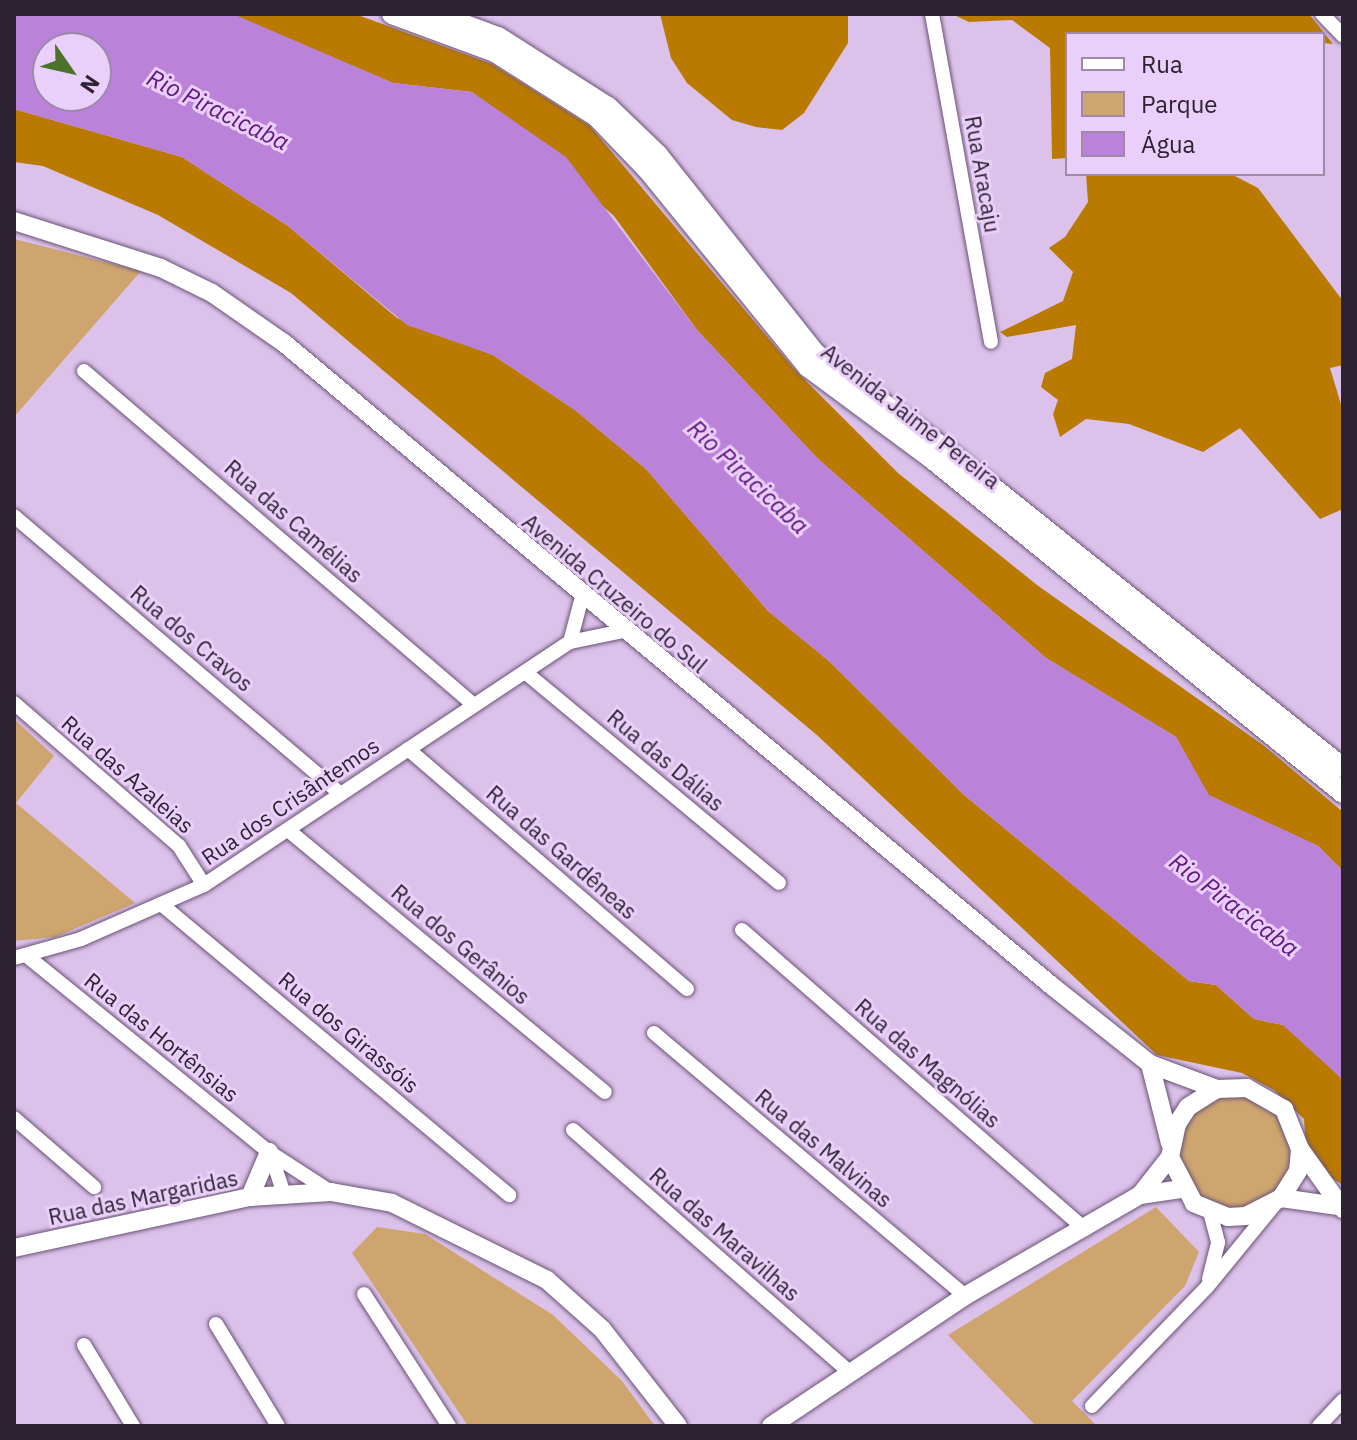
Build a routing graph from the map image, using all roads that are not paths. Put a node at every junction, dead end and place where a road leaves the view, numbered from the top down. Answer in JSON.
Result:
{"nodes":[{"id":1,"x":392,"y":14,"type":"edge"},
{"id":2,"x":436,"y":14,"type":"edge"},
{"id":3,"x":932,"y":14,"type":"edge"},
{"id":4,"x":1322,"y":14,"type":"edge"},
{"id":5,"x":1343,"y":36,"type":"edge"},
{"id":6,"x":14,"y":221,"type":"edge"},
{"id":7,"x":991,"y":342,"type":"dead end"},
{"id":8,"x":84,"y":371,"type":"dead end"},
{"id":9,"x":14,"y":516,"type":"edge"},
{"id":10,"x":582,"y":597,"type":"junction"},
{"id":11,"x":623,"y":631,"type":"junction"},
{"id":12,"x":570,"y":642,"type":"junction"},
{"id":13,"x":525,"y":672,"type":"junction"},
{"id":14,"x":14,"y":703,"type":"edge"},
{"id":15,"x":474,"y":705,"type":"junction"},
{"id":16,"x":408,"y":749,"type":"junction"},
{"id":17,"x":1343,"y":768,"type":"edge"},
{"id":18,"x":1343,"y":793,"type":"edge"},
{"id":19,"x":341,"y":794,"type":"junction"},
{"id":20,"x":288,"y":830,"type":"junction"},
{"id":21,"x":779,"y":883,"type":"dead end"},
{"id":22,"x":204,"y":885,"type":"junction"},
{"id":23,"x":161,"y":904,"type":"junction"},
{"id":24,"x":742,"y":930,"type":"dead end"},
{"id":25,"x":20,"y":957,"type":"edge"},
{"id":26,"x":687,"y":989,"type":"dead end"},
{"id":27,"x":654,"y":1033,"type":"dead end"},
{"id":28,"x":1150,"y":1064,"type":"junction"},
{"id":29,"x":1217,"y":1089,"type":"junction"},
{"id":30,"x":605,"y":1092,"type":"dead end"},
{"id":31,"x":14,"y":1118,"type":"edge"},
{"id":32,"x":573,"y":1130,"type":"dead end"},
{"id":33,"x":1300,"y":1149,"type":"junction"},
{"id":34,"x":269,"y":1152,"type":"junction"},
{"id":35,"x":1170,"y":1152,"type":"junction"},
{"id":36,"x":94,"y":1187,"type":"dead end"},
{"id":37,"x":1181,"y":1189,"type":"junction"},
{"id":38,"x":331,"y":1192,"type":"junction"},
{"id":39,"x":509,"y":1195,"type":"dead end"},
{"id":40,"x":1140,"y":1195,"type":"junction"},
{"id":41,"x":250,"y":1197,"type":"junction"},
{"id":42,"x":285,"y":1197,"type":"junction"},
{"id":43,"x":1278,"y":1201,"type":"junction"},
{"id":44,"x":1341,"y":1208,"type":"edge"},
{"id":45,"x":1210,"y":1212,"type":"junction"},
{"id":46,"x":1085,"y":1229,"type":"junction"},
{"id":47,"x":14,"y":1248,"type":"edge"},
{"id":48,"x":1207,"y":1287,"type":"junction"},
{"id":49,"x":364,"y":1294,"type":"dead end"},
{"id":50,"x":965,"y":1296,"type":"junction"},
{"id":51,"x":216,"y":1324,"type":"dead end"},
{"id":52,"x":84,"y":1345,"type":"dead end"},
{"id":53,"x":849,"y":1372,"type":"junction"},
{"id":54,"x":1343,"y":1400,"type":"edge"},
{"id":55,"x":1092,"y":1406,"type":"dead end"},
{"id":56,"x":133,"y":1426,"type":"edge"},
{"id":57,"x":278,"y":1426,"type":"edge"},
{"id":58,"x":449,"y":1426,"type":"edge"},
{"id":59,"x":678,"y":1426,"type":"edge"},
{"id":60,"x":771,"y":1426,"type":"edge"},
{"id":61,"x":1319,"y":1426,"type":"edge"}],
"edges":[{"from":1,"to":18,"type":"main road","name":"Avenida Jaime Pereira"},
{"from":2,"to":17,"type":"main road","name":"Avenida Jaime Pereira"},
{"from":3,"to":7,"type":"street","name":"Rua Aracaju"},
{"from":4,"to":5,"type":"street"},
{"from":6,"to":10,"type":"street","name":"Avenida Cruzeiro do Sul"},
{"from":8,"to":15,"type":"street","name":"Rua das Camélias"},
{"from":9,"to":19,"type":"street","name":"Rua dos Cravos"},
{"from":10,"to":11,"type":"street","name":"Avenida Cruzeiro do Sul"},
{"from":10,"to":12,"type":"street"},
{"from":11,"to":12,"type":"street","name":"Rua dos Crisântemos"},
{"from":11,"to":28,"type":"street","name":"Avenida Cruzeiro do Sul"},
{"from":12,"to":13,"type":"street","name":"Rua dos Crisântemos"},
{"from":13,"to":15,"type":"street","name":"Rua dos Crisântemos"},
{"from":13,"to":21,"type":"street","name":"Rua das Dálias"},
{"from":14,"to":22,"type":"street","name":"Rua das Azaleias"},
{"from":15,"to":16,"type":"street","name":"Rua dos Crisântemos"},
{"from":16,"to":19,"type":"street","name":"Rua dos Crisântemos"},
{"from":16,"to":26,"type":"street","name":"Rua das Gardêneas"},
{"from":19,"to":20,"type":"street","name":"Rua dos Crisântemos"},
{"from":20,"to":22,"type":"street","name":"Rua dos Crisântemos"},
{"from":20,"to":30,"type":"street","name":"Rua dos Gerânios"},
{"from":22,"to":23,"type":"street","name":"Rua dos Crisântemos"},
{"from":23,"to":25,"type":"street","name":"Rua dos Crisântemos"},
{"from":23,"to":39,"type":"street","name":"Rua dos Girassóis"},
{"from":24,"to":46,"type":"street","name":"Rua das Magnólias"},
{"from":25,"to":34,"type":"street","name":"Rua das Hortênsias"},
{"from":27,"to":50,"type":"street","name":"Rua das Malvinas"},
{"from":28,"to":29,"type":"street","name":"Avenida Cruzeiro do Sul"},
{"from":28,"to":35,"type":"street"},
{"from":29,"to":33,"type":"street"},
{"from":29,"to":35,"type":"street"},
{"from":31,"to":36,"type":"street"},
{"from":32,"to":53,"type":"street","name":"Rua das Maravilhas"},
{"from":33,"to":43,"type":"street"},
{"from":33,"to":44,"type":"street"},
{"from":34,"to":38,"type":"street","name":"Rua das Hortênsias"},
{"from":34,"to":41,"type":"street"},
{"from":34,"to":42,"type":"street"},
{"from":35,"to":37,"type":"street"},
{"from":35,"to":40,"type":"street"},
{"from":37,"to":40,"type":"street"},
{"from":37,"to":45,"type":"street"},
{"from":38,"to":42,"type":"street","name":"Rua das Margaridas"},
{"from":38,"to":59,"type":"street","name":"Rua das Margaridas"},
{"from":40,"to":46,"type":"street"},
{"from":41,"to":42,"type":"street","name":"Rua das Margaridas"},
{"from":41,"to":47,"type":"street","name":"Rua das Margaridas"},
{"from":43,"to":44,"type":"street"},
{"from":43,"to":45,"type":"street"},
{"from":43,"to":48,"type":"street"},
{"from":45,"to":48,"type":"street"},
{"from":46,"to":50,"type":"street"},
{"from":48,"to":55,"type":"street"},
{"from":49,"to":58,"type":"street"},
{"from":50,"to":53,"type":"street"},
{"from":51,"to":57,"type":"street"},
{"from":52,"to":56,"type":"street"},
{"from":53,"to":60,"type":"street"},
{"from":54,"to":61,"type":"street"}]}
